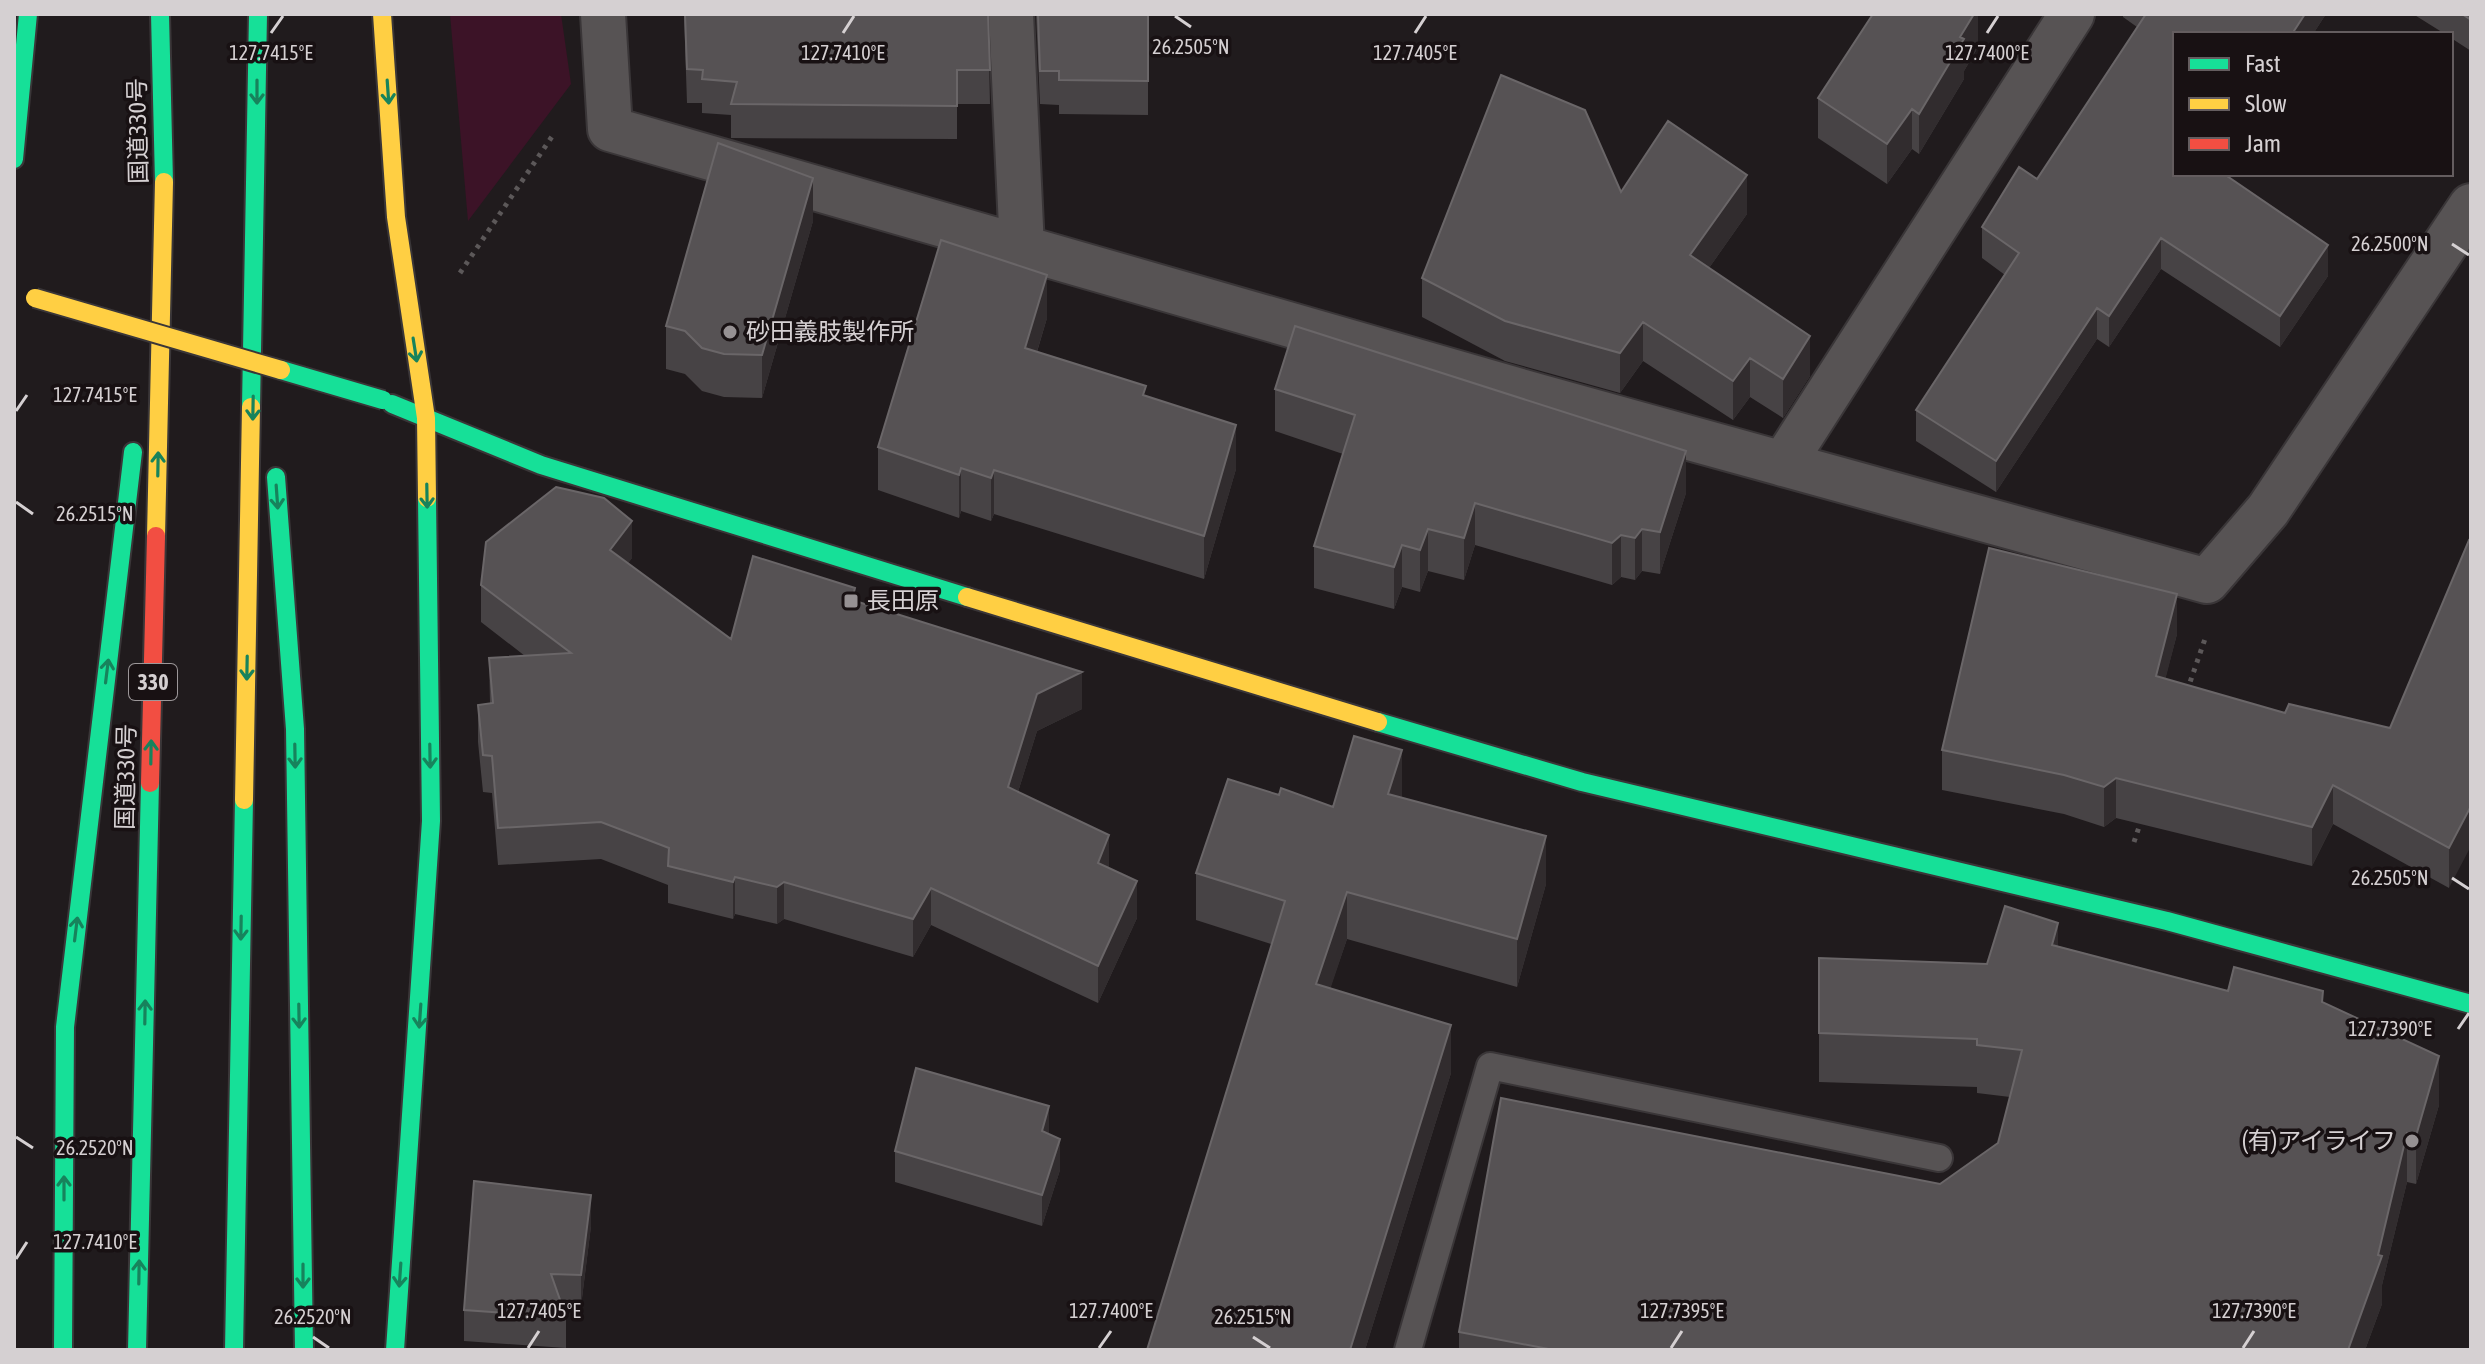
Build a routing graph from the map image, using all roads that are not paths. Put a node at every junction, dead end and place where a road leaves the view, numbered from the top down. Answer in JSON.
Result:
{"nodes":[{"id":1,"x":28,"y":14,"type":"edge"},
{"id":2,"x":160,"y":14,"type":"edge"},
{"id":3,"x":258,"y":14,"type":"edge"},
{"id":4,"x":382,"y":14,"type":"edge"},
{"id":5,"x":603,"y":14,"type":"edge"},
{"id":6,"x":1011,"y":14,"type":"edge"},
{"id":7,"x":2072,"y":14,"type":"edge"},
{"id":8,"x":14,"y":159,"type":"edge"},
{"id":9,"x":164,"y":190,"type":"junction"},
{"id":10,"x":2471,"y":206,"type":"edge"},
{"id":11,"x":257,"y":224,"type":"junction"},
{"id":12,"x":1022,"y":248,"type":"junction"},
{"id":13,"x":14,"y":289,"type":"edge"},
{"id":14,"x":140,"y":395,"type":"dead end"},
{"id":15,"x":270,"y":397,"type":"dead end"},
{"id":16,"x":426,"y":418,"type":"junction"},
{"id":17,"x":136,"y":427,"type":"dead end"},
{"id":18,"x":275,"y":460,"type":"dead end"},
{"id":19,"x":1783,"y":464,"type":"junction"},
{"id":20,"x":2471,"y":1004,"type":"edge"},
{"id":21,"x":1939,"y":1158,"type":"dead end"},
{"id":22,"x":63,"y":1350,"type":"edge"},
{"id":23,"x":137,"y":1350,"type":"edge"},
{"id":24,"x":234,"y":1350,"type":"edge"},
{"id":25,"x":304,"y":1350,"type":"edge"},
{"id":26,"x":395,"y":1350,"type":"edge"},
{"id":27,"x":1408,"y":1350,"type":"edge"}],
"edges":[{"from":1,"to":8,"type":"main road"},
{"from":2,"to":9,"type":"main road","name":"国道330号","number":"330"},
{"from":3,"to":11,"type":"main road","one_way":true},
{"from":4,"to":16,"type":"main road","one_way":true},
{"from":5,"to":12,"type":"street"},
{"from":6,"to":12,"type":"street"},
{"from":7,"to":19,"type":"street"},
{"from":9,"to":14,"type":"main road"},
{"from":23,"to":9,"type":"main road","name":"国道330号","number":"330","one_way":true},
{"from":10,"to":19,"type":"street"},
{"from":11,"to":15,"type":"main road"},
{"from":11,"to":24,"type":"main road","one_way":true},
{"from":12,"to":19,"type":"street"},
{"from":13,"to":16,"type":"main road","bridge":true},
{"from":16,"to":20,"type":"main road"},
{"from":16,"to":26,"type":"main road","one_way":true},
{"from":22,"to":17,"type":"main road","one_way":true},
{"from":18,"to":25,"type":"main road","one_way":true},
{"from":21,"to":27,"type":"lane"}]}
